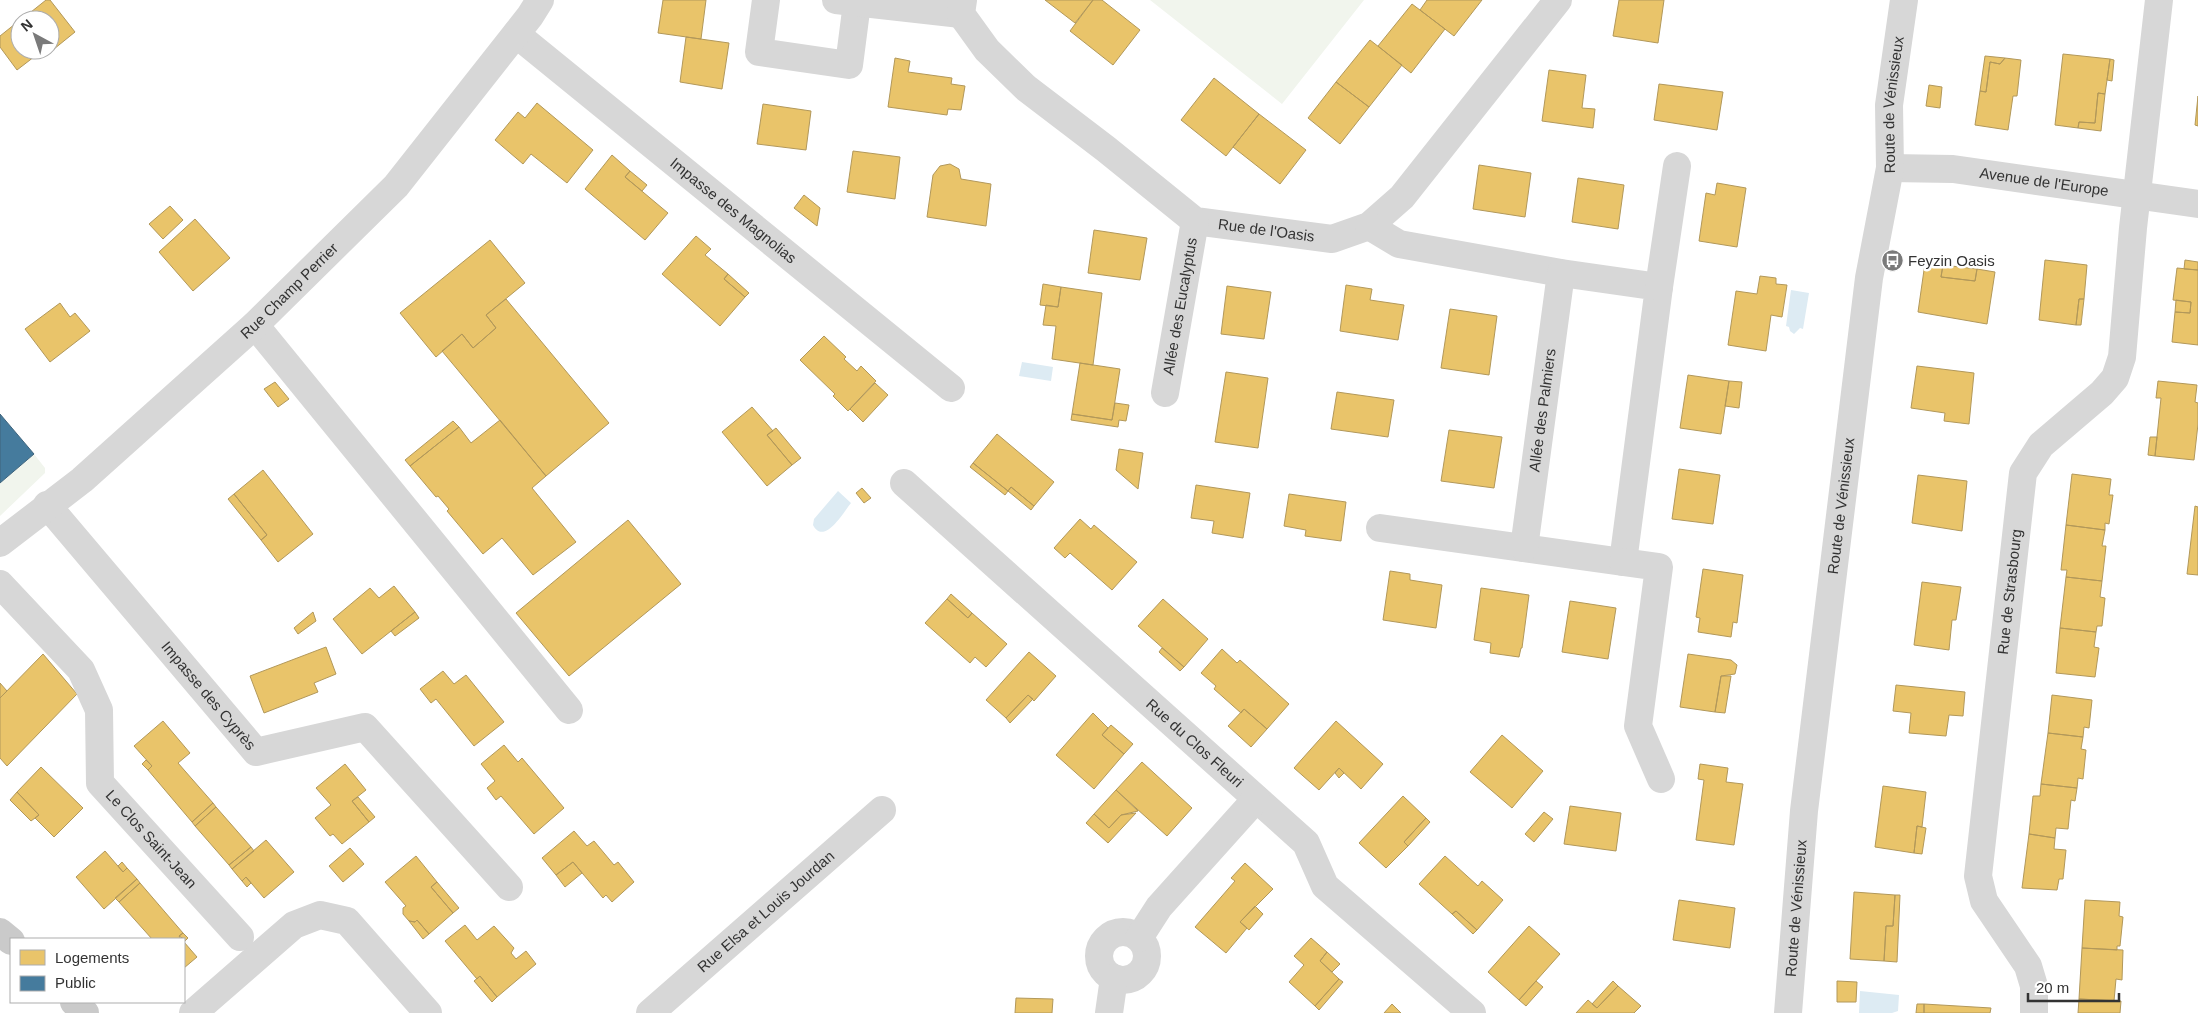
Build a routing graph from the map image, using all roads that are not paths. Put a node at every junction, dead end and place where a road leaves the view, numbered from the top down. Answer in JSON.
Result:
{"nodes":[{"id":1,"x":540,"y":0,"type":"edge"},
{"id":2,"x":766,"y":0,"type":"edge"},
{"id":3,"x":1558,"y":0,"type":"edge"},
{"id":4,"x":1904,"y":0,"type":"edge"},
{"id":5,"x":2159,"y":0,"type":"edge"},
{"id":6,"x":846,"y":1,"type":"edge"},
{"id":7,"x":962,"y":7,"type":"edge"},
{"id":8,"x":516,"y":34,"type":"junction"},
{"id":9,"x":1677,"y":166,"type":"dead end"},
{"id":10,"x":1890,"y":168,"type":"junction"},
{"id":11,"x":2137,"y":196,"type":"junction"},
{"id":12,"x":2198,"y":204,"type":"edge"},
{"id":13,"x":1195,"y":221,"type":"junction"},
{"id":14,"x":1369,"y":226,"type":"junction"},
{"id":15,"x":1561,"y":273,"type":"junction"},
{"id":16,"x":1659,"y":287,"type":"junction"},
{"id":17,"x":255,"y":325,"type":"junction"},
{"id":18,"x":951,"y":388,"type":"dead end"},
{"id":19,"x":1165,"y":393,"type":"dead end"},
{"id":20,"x":904,"y":483,"type":"dead end"},
{"id":21,"x":47,"y":506,"type":"junction"},
{"id":22,"x":1380,"y":528,"type":"dead end"},
{"id":23,"x":0,"y":543,"type":"edge"},
{"id":24,"x":1524,"y":548,"type":"junction"},
{"id":25,"x":1623,"y":562,"type":"junction"},
{"id":26,"x":0,"y":584,"type":"edge"},
{"id":27,"x":570,"y":710,"type":"dead end"},
{"id":28,"x":1661,"y":778,"type":"dead end"},
{"id":29,"x":1256,"y":799,"type":"junction"},
{"id":30,"x":882,"y":810,"type":"dead end"},
{"id":31,"x":509,"y":887,"type":"dead end"},
{"id":32,"x":0,"y":932,"type":"edge"},
{"id":33,"x":240,"y":937,"type":"dead end"},
{"id":34,"x":10,"y":940,"type":"edge"},
{"id":35,"x":75,"y":1003,"type":"edge"},
{"id":36,"x":85,"y":1013,"type":"edge"},
{"id":37,"x":193,"y":1013,"type":"edge"},
{"id":38,"x":428,"y":1013,"type":"edge"},
{"id":39,"x":650,"y":1013,"type":"edge"},
{"id":40,"x":1109,"y":1013,"type":"edge"},
{"id":41,"x":1472,"y":1013,"type":"edge"},
{"id":42,"x":1788,"y":1013,"type":"edge"},
{"id":43,"x":2034,"y":1013,"type":"edge"}],
"edges":[{"from":1,"to":8,"type":"street","name":"Rue Champ Perrier"},
{"from":2,"to":6,"type":"street"},
{"from":3,"to":14,"type":"street","name":"Rue de l'Oasis"},
{"from":4,"to":10,"type":"street","name":"Route de Vénissieux"},
{"from":5,"to":11,"type":"street","name":"Rue de Strasbourg"},
{"from":6,"to":7,"type":"street"},
{"from":7,"to":13,"type":"street"},
{"from":8,"to":17,"type":"street","name":"Rue Champ Perrier"},
{"from":8,"to":18,"type":"street","name":"Impasse des Magnolias"},
{"from":9,"to":16,"type":"street"},
{"from":10,"to":11,"type":"street","name":"Avenue de l'Europe"},
{"from":10,"to":42,"type":"street","name":"Route de Vénissieux"},
{"from":11,"to":12,"type":"street","name":"Avenue de l'Europe"},
{"from":11,"to":43,"type":"street","name":"Rue de Strasbourg"},
{"from":13,"to":14,"type":"street","name":"Rue de l'Oasis"},
{"from":13,"to":19,"type":"street","name":"Allée des Eucalyptus"},
{"from":14,"to":15,"type":"street"},
{"from":15,"to":16,"type":"street"},
{"from":15,"to":24,"type":"street","name":"Allée des Palmiers"},
{"from":16,"to":25,"type":"street"},
{"from":17,"to":21,"type":"street","name":"Rue Champ Perrier"},
{"from":17,"to":27,"type":"street"},
{"from":20,"to":29,"type":"street","name":"Rue du Clos Fleuri"},
{"from":21,"to":23,"type":"street","name":"Rue Champ Perrier"},
{"from":21,"to":31,"type":"street","name":"Impasse des Cyprès"},
{"from":22,"to":24,"type":"street"},
{"from":24,"to":25,"type":"street"},
{"from":25,"to":28,"type":"street"},
{"from":26,"to":33,"type":"street","name":"Le Clos Saint-Jean"},
{"from":29,"to":40,"type":"street"},
{"from":29,"to":41,"type":"street","name":"Rue du Clos Fleuri"},
{"from":30,"to":39,"type":"street","name":"Rue Elsa et Louis Jourdan"},
{"from":32,"to":34,"type":"main road"},
{"from":35,"to":36,"type":"main road"},
{"from":37,"to":38,"type":"street"}]}
